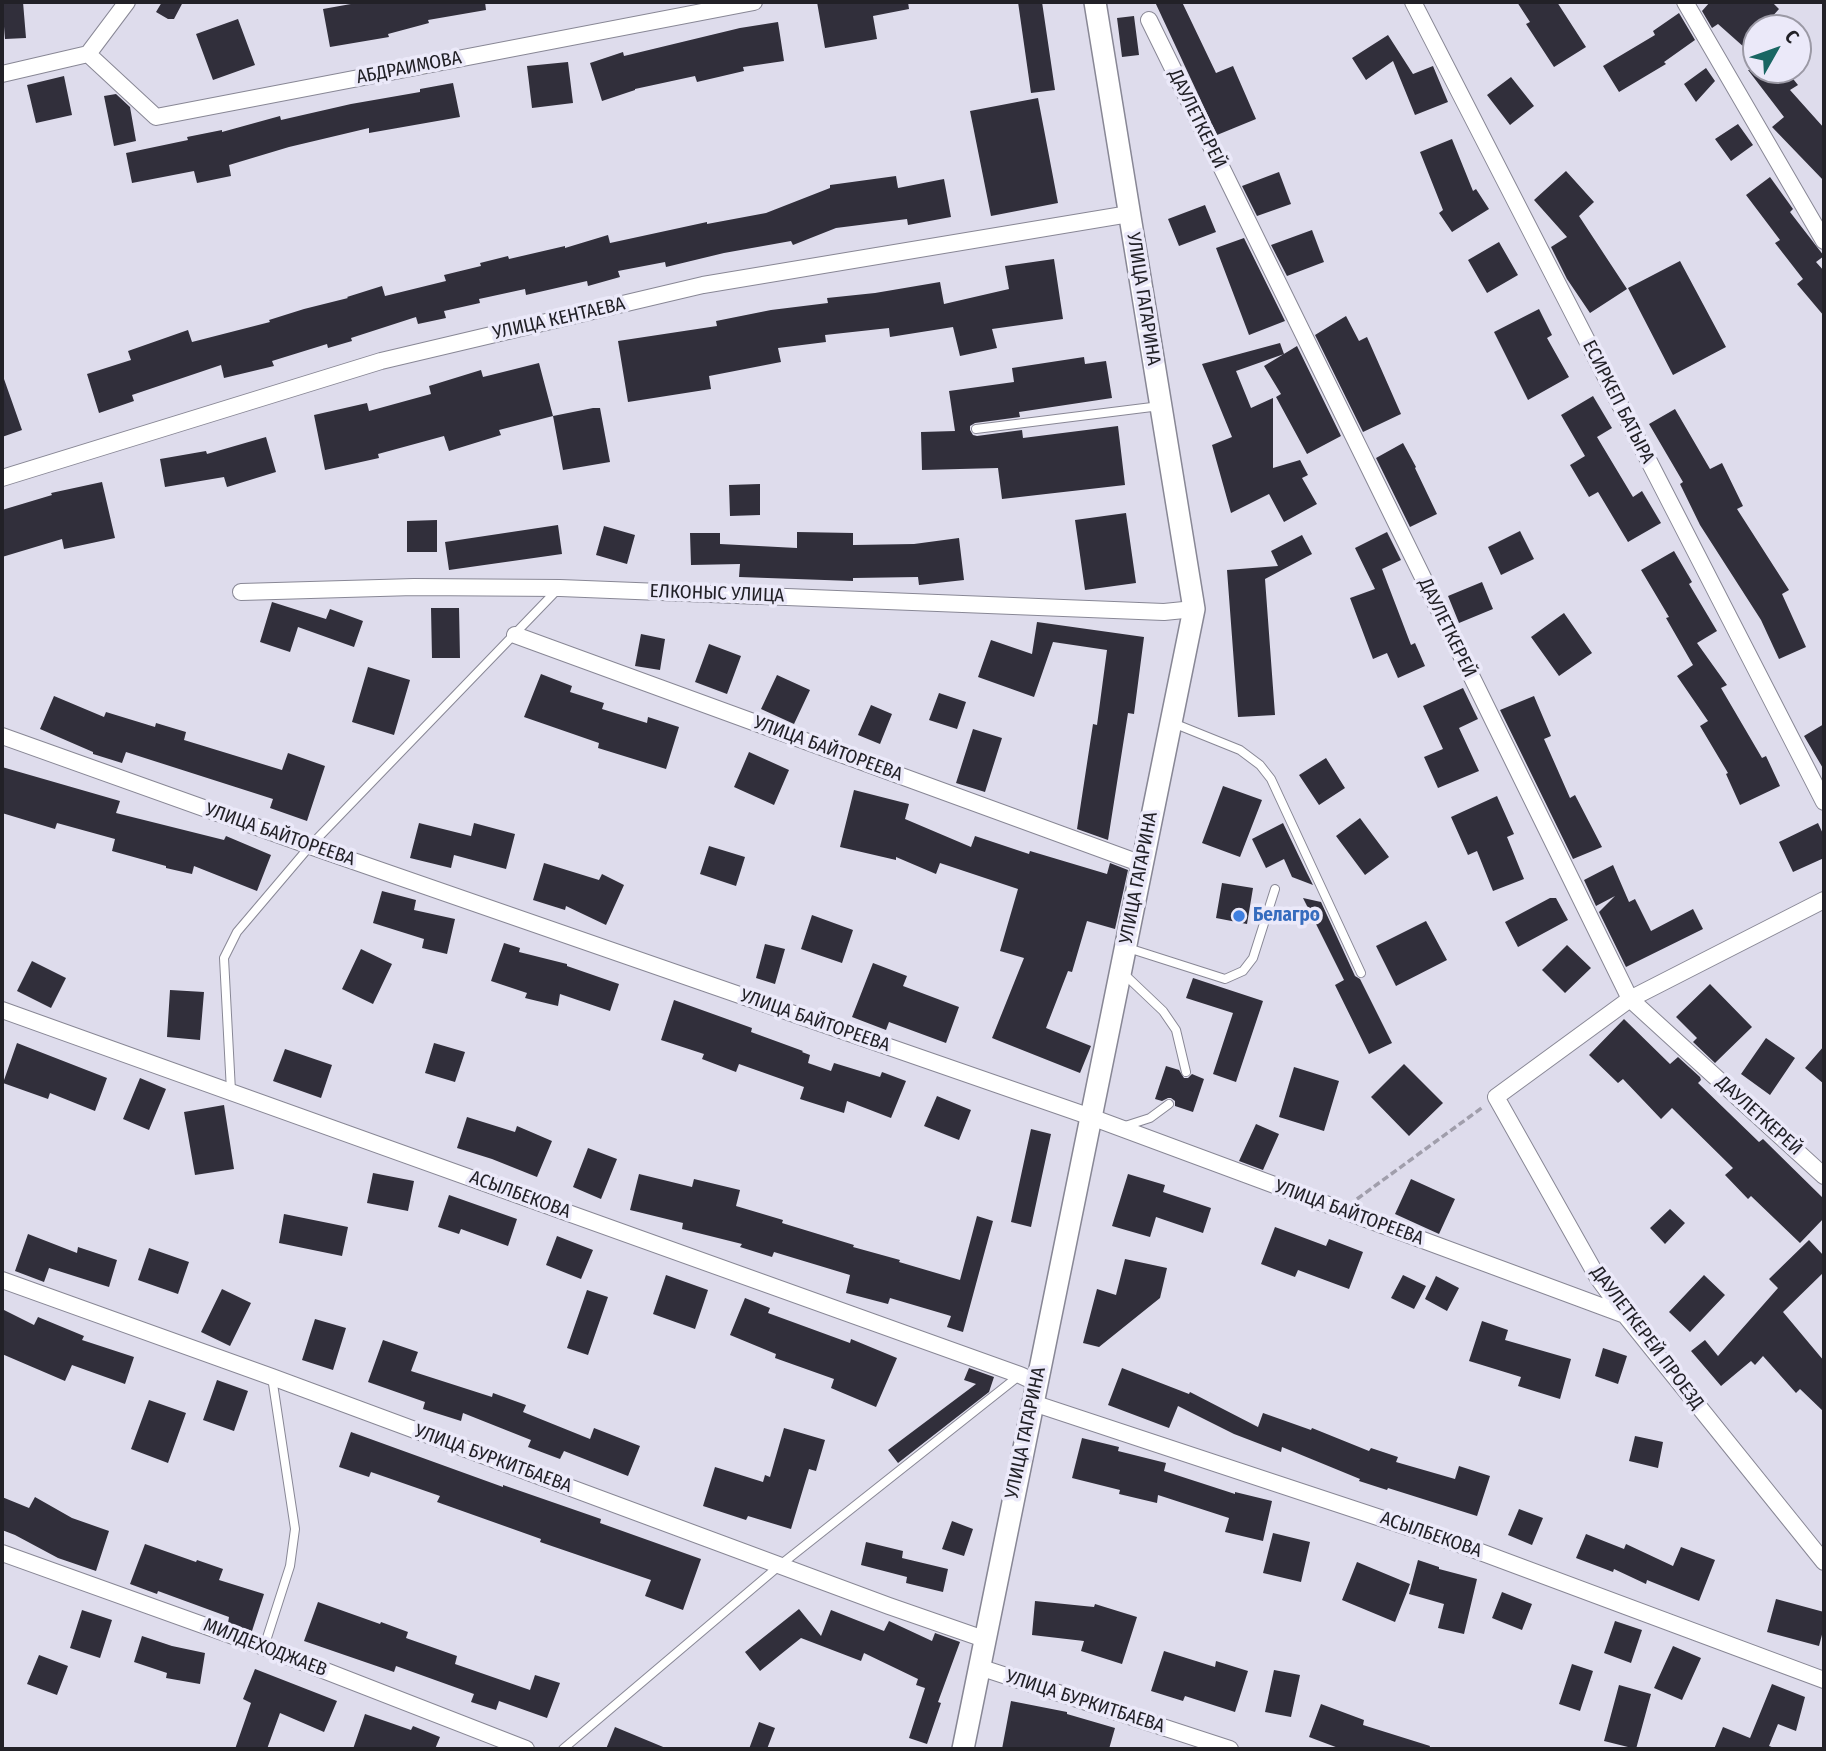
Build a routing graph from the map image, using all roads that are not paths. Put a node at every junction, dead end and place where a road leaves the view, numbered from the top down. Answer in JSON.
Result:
{"nodes":[{"id":1,"x":127,"y":2,"type":"edge"},
{"id":2,"x":754,"y":2,"type":"edge"},
{"id":3,"x":1095,"y":2,"type":"edge"},
{"id":4,"x":1413,"y":2,"type":"edge"},
{"id":5,"x":1685,"y":2,"type":"edge"},
{"id":6,"x":1149,"y":20,"type":"dead end"},
{"id":7,"x":88,"y":54,"type":"junction"},
{"id":8,"x":2,"y":74,"type":"edge"},
{"id":9,"x":1129,"y":214,"type":"junction"},
{"id":10,"x":1824,"y":241,"type":"edge"},
{"id":11,"x":1160,"y":406,"type":"junction"},
{"id":12,"x":976,"y":429,"type":"dead end"},
{"id":13,"x":2,"y":478,"type":"edge"},
{"id":14,"x":560,"y":588,"type":"junction"},
{"id":15,"x":241,"y":592,"type":"dead end"},
{"id":16,"x":1194,"y":608,"type":"junction"},
{"id":17,"x":515,"y":635,"type":"junction"},
{"id":18,"x":1170,"y":722,"type":"junction"},
{"id":19,"x":2,"y":736,"type":"edge"},
{"id":20,"x":1824,"y":802,"type":"edge"},
{"id":21,"x":310,"y":846,"type":"junction"},
{"id":22,"x":1142,"y":864,"type":"junction"},
{"id":23,"x":1275,"y":889,"type":"dead end"},
{"id":24,"x":1824,"y":900,"type":"edge"},
{"id":25,"x":1125,"y":948,"type":"junction"},
{"id":26,"x":1120,"y":970,"type":"junction"},
{"id":27,"x":1361,"y":973,"type":"dead end"},
{"id":28,"x":1630,"y":999,"type":"junction"},
{"id":29,"x":2,"y":1010,"type":"edge"},
{"id":30,"x":1186,"y":1072,"type":"dead end"},
{"id":31,"x":231,"y":1091,"type":"junction"},
{"id":32,"x":1169,"y":1104,"type":"dead end"},
{"id":33,"x":1091,"y":1117,"type":"junction"},
{"id":34,"x":1119,"y":1128,"type":"junction"},
{"id":35,"x":1824,"y":1176,"type":"edge"},
{"id":36,"x":2,"y":1280,"type":"edge"},
{"id":37,"x":1625,"y":1315,"type":"junction"},
{"id":38,"x":272,"y":1377,"type":"junction"},
{"id":39,"x":1030,"y":1387,"type":"junction"},
{"id":40,"x":2,"y":1553,"type":"edge"},
{"id":41,"x":1824,"y":1562,"type":"edge"},
{"id":42,"x":779,"y":1566,"type":"junction"},
{"id":43,"x":984,"y":1639,"type":"junction"},
{"id":44,"x":264,"y":1647,"type":"junction"},
{"id":45,"x":979,"y":1667,"type":"junction"},
{"id":46,"x":1824,"y":1680,"type":"edge"},
{"id":47,"x":526,"y":1749,"type":"edge"},
{"id":48,"x":563,"y":1749,"type":"edge"},
{"id":49,"x":963,"y":1749,"type":"edge"},
{"id":50,"x":1230,"y":1749,"type":"edge"}],
"edges":[{"from":1,"to":7,"type":"street"},
{"from":2,"to":7,"type":"street","name":"АБДРАИМОВА"},
{"from":3,"to":9,"type":"main road","name":"УЛИЦА ГАГАРИНА"},
{"from":4,"to":20,"type":"street","name":"ЕСИРКЕП БАТЫРА"},
{"from":5,"to":10,"type":"street"},
{"from":6,"to":28,"type":"street","name":"ДАУЛЕТКЕРЕЙ"},
{"from":7,"to":8,"type":"street"},
{"from":9,"to":11,"type":"main road","name":"УЛИЦА ГАГАРИНА"},
{"from":9,"to":13,"type":"street","name":"УЛИЦА КЕНТАЕВА"},
{"from":11,"to":12,"type":"lane"},
{"from":11,"to":16,"type":"main road","name":"УЛИЦА ГАГАРИНА"},
{"from":14,"to":15,"type":"street","name":"ЕЛКОНЫС УЛИЦА"},
{"from":14,"to":16,"type":"street","name":"ЕЛКОНЫС УЛИЦА"},
{"from":14,"to":17,"type":"lane"},
{"from":16,"to":18,"type":"main road","name":"УЛИЦА ГАГАРИНА"},
{"from":17,"to":21,"type":"lane"},
{"from":17,"to":22,"type":"street","name":"УЛИЦА БАЙТОРЕЕВА"},
{"from":18,"to":22,"type":"main road","name":"УЛИЦА ГАГАРИНА"},
{"from":18,"to":27,"type":"lane"},
{"from":19,"to":21,"type":"street","name":"УЛИЦА БАЙТОРЕЕВА"},
{"from":21,"to":31,"type":"lane"},
{"from":21,"to":33,"type":"street","name":"УЛИЦА БАЙТОРЕЕВА"},
{"from":22,"to":25,"type":"main road","name":"УЛИЦА ГАГАРИНА"},
{"from":23,"to":25,"type":"lane"},
{"from":24,"to":28,"type":"street"},
{"from":25,"to":26,"type":"main road","name":"УЛИЦА ГАГАРИНА"},
{"from":26,"to":30,"type":"lane"},
{"from":26,"to":33,"type":"main road","name":"УЛИЦА ГАГАРИНА"},
{"from":28,"to":35,"type":"street","name":"ДАУЛЕТКЕРЕЙ"},
{"from":28,"to":37,"type":"street","name":"ДАУЛЕТКЕРЕЙ ПРОЕЗД"},
{"from":29,"to":31,"type":"street","name":"АСЫЛБЕКОВА"},
{"from":31,"to":39,"type":"street","name":"АСЫЛБЕКОВА"},
{"from":32,"to":34,"type":"lane"},
{"from":33,"to":34,"type":"street","name":"УЛИЦА БАЙТОРЕЕВА"},
{"from":33,"to":39,"type":"main road","name":"УЛИЦА ГАГАРИНА"},
{"from":34,"to":37,"type":"street","name":"УЛИЦА БАЙТОРЕЕВА"},
{"from":36,"to":38,"type":"street","name":"УЛИЦА БУРКИТБАЕВА"},
{"from":37,"to":41,"type":"street","name":"ДАУЛЕТКЕРЕЙ ПРОЕЗД"},
{"from":38,"to":42,"type":"street","name":"УЛИЦА БУРКИТБАЕВА"},
{"from":38,"to":44,"type":"lane"},
{"from":39,"to":42,"type":"lane"},
{"from":39,"to":43,"type":"main road","name":"УЛИЦА ГАГАРИНА"},
{"from":39,"to":46,"type":"street","name":"АСЫЛБЕКОВА"},
{"from":40,"to":44,"type":"street","name":"МИЛДЕХОДЖАЕВ"},
{"from":42,"to":43,"type":"street","name":"УЛИЦА БУРКИТБАЕВА"},
{"from":42,"to":48,"type":"lane"},
{"from":43,"to":45,"type":"main road","name":"УЛИЦА ГАГАРИНА"},
{"from":44,"to":47,"type":"street","name":"МИЛДЕХОДЖАЕВ"},
{"from":45,"to":49,"type":"main road","name":"УЛИЦА ГАГАРИНА"},
{"from":45,"to":50,"type":"street","name":"УЛИЦА БУРКИТБАЕВА"}]}
